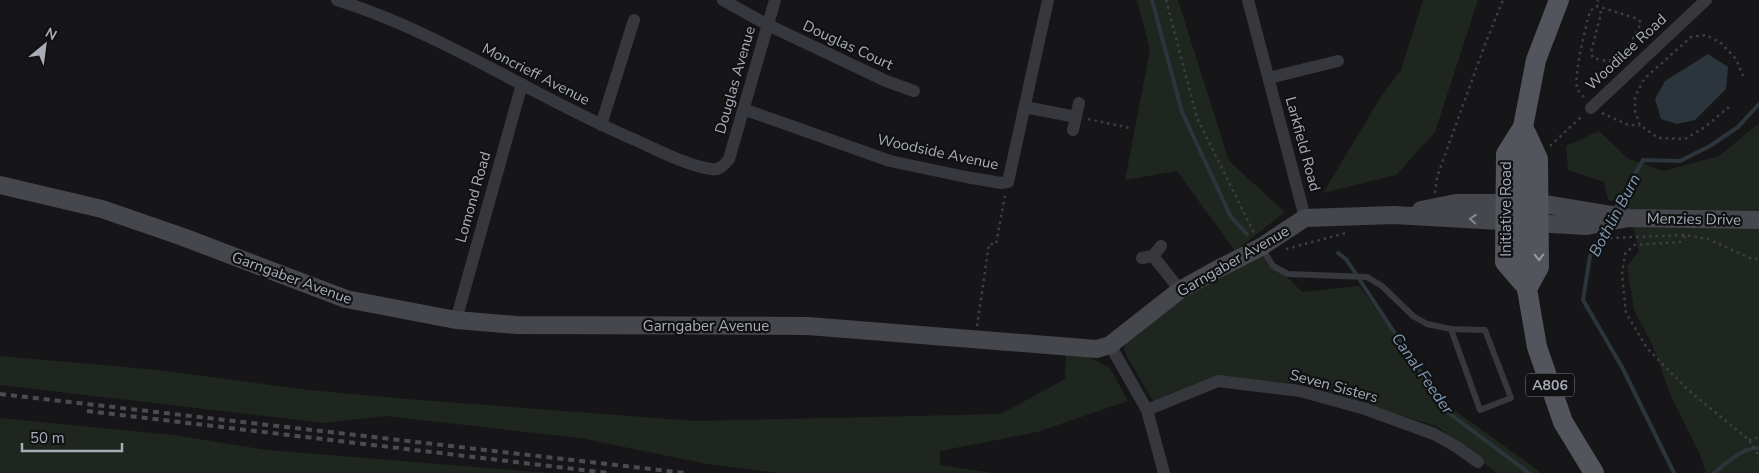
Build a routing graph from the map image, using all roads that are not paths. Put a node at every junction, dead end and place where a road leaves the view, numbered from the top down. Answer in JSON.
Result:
{"nodes":[{"id":1,"x":337,"y":0,"type":"edge"},
{"id":2,"x":723,"y":0,"type":"edge"},
{"id":3,"x":775,"y":0,"type":"edge"},
{"id":4,"x":1048,"y":0,"type":"edge"},
{"id":5,"x":1248,"y":0,"type":"edge"},
{"id":6,"x":1559,"y":0,"type":"edge"},
{"id":7,"x":1706,"y":0,"type":"edge"},
{"id":8,"x":634,"y":20,"type":"dead end"},
{"id":9,"x":768,"y":25,"type":"junction"},
{"id":10,"x":1338,"y":61,"type":"dead end"},
{"id":11,"x":1269,"y":78,"type":"junction"},
{"id":12,"x":522,"y":84,"type":"junction"},
{"id":13,"x":914,"y":92,"type":"dead end"},
{"id":14,"x":1079,"y":103,"type":"dead end"},
{"id":15,"x":1025,"y":107,"type":"junction"},
{"id":16,"x":1591,"y":108,"type":"road end"},
{"id":17,"x":743,"y":109,"type":"junction"},
{"id":18,"x":1076,"y":117,"type":"junction"},
{"id":19,"x":600,"y":125,"type":"junction"},
{"id":20,"x":1523,"y":127,"type":"junction"},
{"id":21,"x":1073,"y":130,"type":"dead end"},
{"id":22,"x":722,"y":168,"type":"joint"},
{"id":23,"x":0,"y":185,"type":"edge"},
{"id":24,"x":1522,"y":212,"type":"junction"},
{"id":25,"x":1306,"y":218,"type":"junction"},
{"id":26,"x":1759,"y":220,"type":"edge"},
{"id":27,"x":1261,"y":247,"type":"junction"},
{"id":28,"x":1152,"y":253,"type":"dead end"},
{"id":29,"x":1527,"y":289,"type":"junction"},
{"id":30,"x":1180,"y":290,"type":"junction"},
{"id":31,"x":456,"y":320,"type":"junction"},
{"id":32,"x":1451,"y":328,"type":"junction"},
{"id":33,"x":1110,"y":345,"type":"junction"},
{"id":34,"x":1147,"y":410,"type":"junction"},
{"id":35,"x":1478,"y":462,"type":"dead end"},
{"id":36,"x":1164,"y":473,"type":"edge"},
{"id":37,"x":1594,"y":473,"type":"edge"}],
"edges":[{"from":1,"to":12,"type":"street","name":"Moncrieff Avenue"},
{"from":2,"to":9,"type":"street","name":"Douglas Court"},
{"from":3,"to":9,"type":"street","name":"Douglas Avenue"},
{"from":4,"to":15,"type":"street","name":"Woodside Avenue"},
{"from":5,"to":11,"type":"street","name":"Larkfield Road"},
{"from":6,"to":20,"type":"main road","name":"Initiative Road","number":"A806"},
{"from":7,"to":16,"type":"street","name":"Woodilee Road"},
{"from":8,"to":19,"type":"street"},
{"from":9,"to":13,"type":"street","name":"Douglas Court"},
{"from":9,"to":17,"type":"street","name":"Douglas Avenue"},
{"from":10,"to":11,"type":"street"},
{"from":11,"to":25,"type":"street","name":"Larkfield Road"},
{"from":12,"to":19,"type":"street","name":"Moncrieff Avenue"},
{"from":12,"to":31,"type":"street","name":"Lomond Road"},
{"from":14,"to":18,"type":"street"},
{"from":15,"to":17,"type":"street","name":"Woodside Avenue"},
{"from":15,"to":18,"type":"street"},
{"from":17,"to":22,"type":"street","name":"Douglas Avenue"},
{"from":18,"to":21,"type":"street"},
{"from":19,"to":22,"type":"street","name":"Moncrieff Avenue"},
{"from":20,"to":24,"type":"main road","name":"Initiative Road","number":"A806"},
{"from":20,"to":24,"type":"main road","name":"Initiative Road","number":"A806"},
{"from":23,"to":31,"type":"street","name":"Garngaber Avenue"},
{"from":24,"to":25,"type":"street","name":"Garngaber Avenue"},
{"from":24,"to":26,"type":"street","name":"Menzies Drive"},
{"from":24,"to":29,"type":"main road","name":"Initiative Road","number":"A806"},
{"from":24,"to":29,"type":"main road","name":"Initiative Road","number":"A806"},
{"from":25,"to":27,"type":"street","name":"Garngaber Avenue"},
{"from":27,"to":30,"type":"street","name":"Garngaber Avenue"},
{"from":27,"to":32,"type":"lane"},
{"from":28,"to":30,"type":"street"},
{"from":29,"to":37,"type":"main road","name":"Initiative Road","number":"A806"},
{"from":30,"to":33,"type":"street","name":"Garngaber Avenue"},
{"from":31,"to":33,"type":"street","name":"Garngaber Avenue"},
{"from":32,"to":32,"type":"lane"},
{"from":33,"to":34,"type":"street"},
{"from":34,"to":35,"type":"street","name":"Seven Sisters"},
{"from":34,"to":36,"type":"street"}]}
